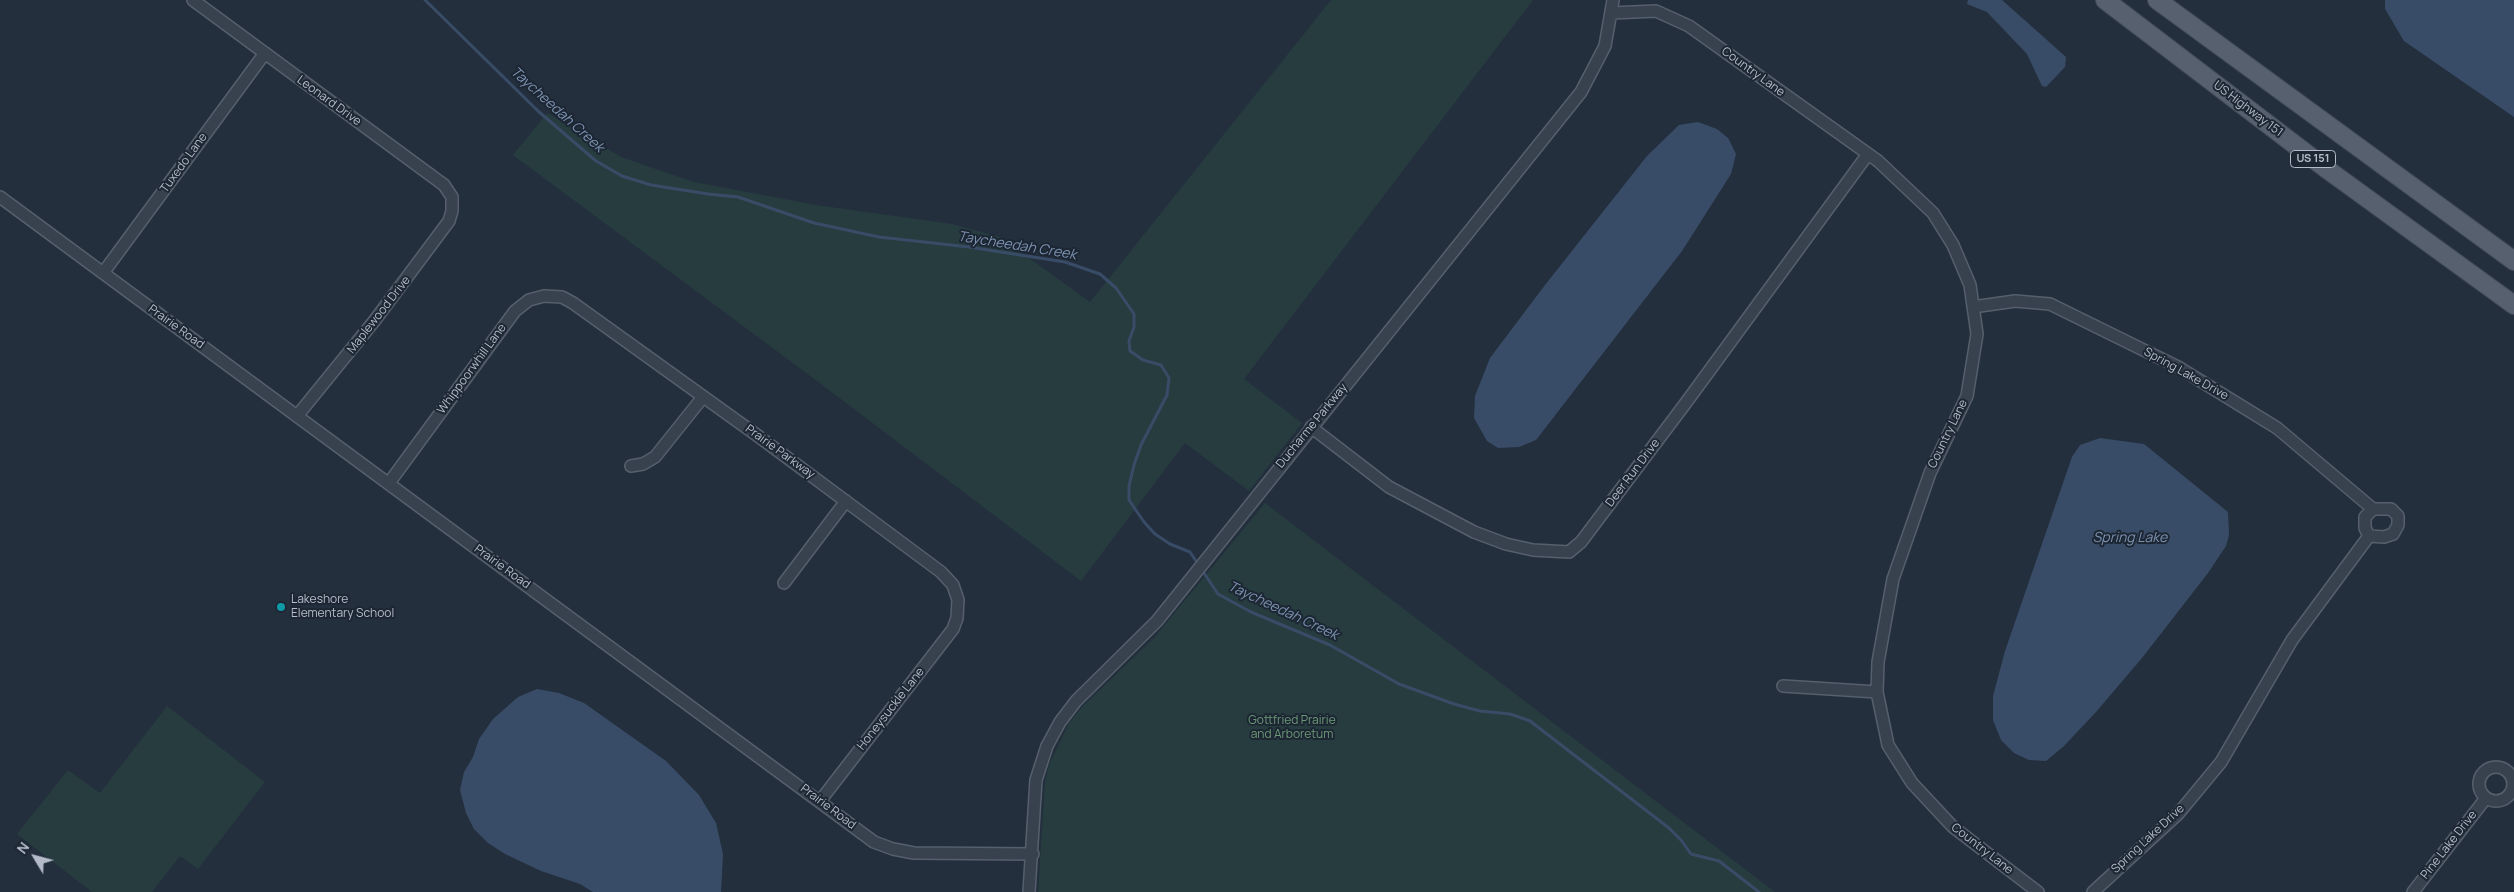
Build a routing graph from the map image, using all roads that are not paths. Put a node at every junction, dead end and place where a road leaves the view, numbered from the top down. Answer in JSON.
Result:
{"nodes":[{"id":1,"x":193,"y":0,"type":"edge"},
{"id":2,"x":1613,"y":0,"type":"edge"},
{"id":3,"x":2104,"y":0,"type":"edge"},
{"id":4,"x":2156,"y":0,"type":"edge"},
{"id":5,"x":1611,"y":13,"type":"junction"},
{"id":6,"x":265,"y":53,"type":"junction"},
{"id":7,"x":1868,"y":154,"type":"junction"},
{"id":8,"x":0,"y":197,"type":"edge"},
{"id":9,"x":452,"y":209,"type":"joint"},
{"id":10,"x":2514,"y":261,"type":"edge"},
{"id":11,"x":103,"y":273,"type":"junction"},
{"id":12,"x":577,"y":306,"type":"joint"},
{"id":13,"x":2514,"y":306,"type":"edge"},
{"id":14,"x":1973,"y":307,"type":"junction"},
{"id":15,"x":703,"y":397,"type":"junction"},
{"id":16,"x":297,"y":416,"type":"junction"},
{"id":17,"x":1310,"y":427,"type":"junction"},
{"id":18,"x":631,"y":466,"type":"dead end"},
{"id":19,"x":388,"y":483,"type":"junction"},
{"id":20,"x":846,"y":501,"type":"junction"},
{"id":21,"x":2373,"y":509,"type":"junction"},
{"id":22,"x":2369,"y":536,"type":"junction"},
{"id":23,"x":784,"y":583,"type":"dead end"},
{"id":24,"x":958,"y":615,"type":"joint"},
{"id":25,"x":1783,"y":686,"type":"dead end"},
{"id":26,"x":1877,"y":692,"type":"junction"},
{"id":27,"x":2486,"y":798,"type":"dead end"},
{"id":28,"x":820,"y":802,"type":"junction"},
{"id":29,"x":1033,"y":854,"type":"junction"},
{"id":30,"x":1029,"y":892,"type":"edge"},
{"id":31,"x":2038,"y":892,"type":"edge"},
{"id":32,"x":2093,"y":892,"type":"edge"},
{"id":33,"x":2413,"y":892,"type":"edge"}],
"edges":[{"from":1,"to":6,"type":"street","name":"Leonard Drive"},
{"from":2,"to":5,"type":"street","name":"Ducharme Parkway"},
{"from":3,"to":13,"type":"main road","name":"US Highway 151","number":"US 151"},
{"from":4,"to":10,"type":"main road","number":"US 151"},
{"from":5,"to":7,"type":"street","name":"Country Lane"},
{"from":5,"to":17,"type":"street","name":"Ducharme Parkway"},
{"from":6,"to":9,"type":"street","name":"Leonard Drive"},
{"from":6,"to":11,"type":"street","name":"Tuxedo Lane"},
{"from":7,"to":14,"type":"street","name":"Country Lane"},
{"from":7,"to":17,"type":"street","name":"Deer Run Drive"},
{"from":8,"to":11,"type":"street","name":"Prairie Road"},
{"from":9,"to":16,"type":"street","name":"Maplewood Drive"},
{"from":11,"to":16,"type":"street","name":"Prairie Road"},
{"from":12,"to":15,"type":"street","name":"Prairie Parkway"},
{"from":12,"to":19,"type":"street","name":"Whippoorwhill Lane"},
{"from":14,"to":21,"type":"street","name":"Spring Lake Drive"},
{"from":14,"to":26,"type":"street","name":"Country Lane"},
{"from":15,"to":18,"type":"street"},
{"from":15,"to":20,"type":"street","name":"Prairie Parkway"},
{"from":16,"to":19,"type":"street","name":"Prairie Road"},
{"from":17,"to":29,"type":"street","name":"Ducharme Parkway"},
{"from":19,"to":28,"type":"street","name":"Prairie Road"},
{"from":20,"to":23,"type":"street"},
{"from":20,"to":24,"type":"street","name":"Prairie Parkway"},
{"from":21,"to":22,"type":"street"},
{"from":21,"to":22,"type":"street","name":"Spring Lake Drive"},
{"from":22,"to":32,"type":"street","name":"Spring Lake Drive"},
{"from":24,"to":28,"type":"street","name":"Honeysuckle Lane"},
{"from":25,"to":26,"type":"street"},
{"from":26,"to":31,"type":"street","name":"Country Lane"},
{"from":27,"to":33,"type":"street","name":"Pine Lake Drive"},
{"from":28,"to":29,"type":"street","name":"Prairie Road"},
{"from":29,"to":30,"type":"street","name":"Ducharme Parkway"}]}
